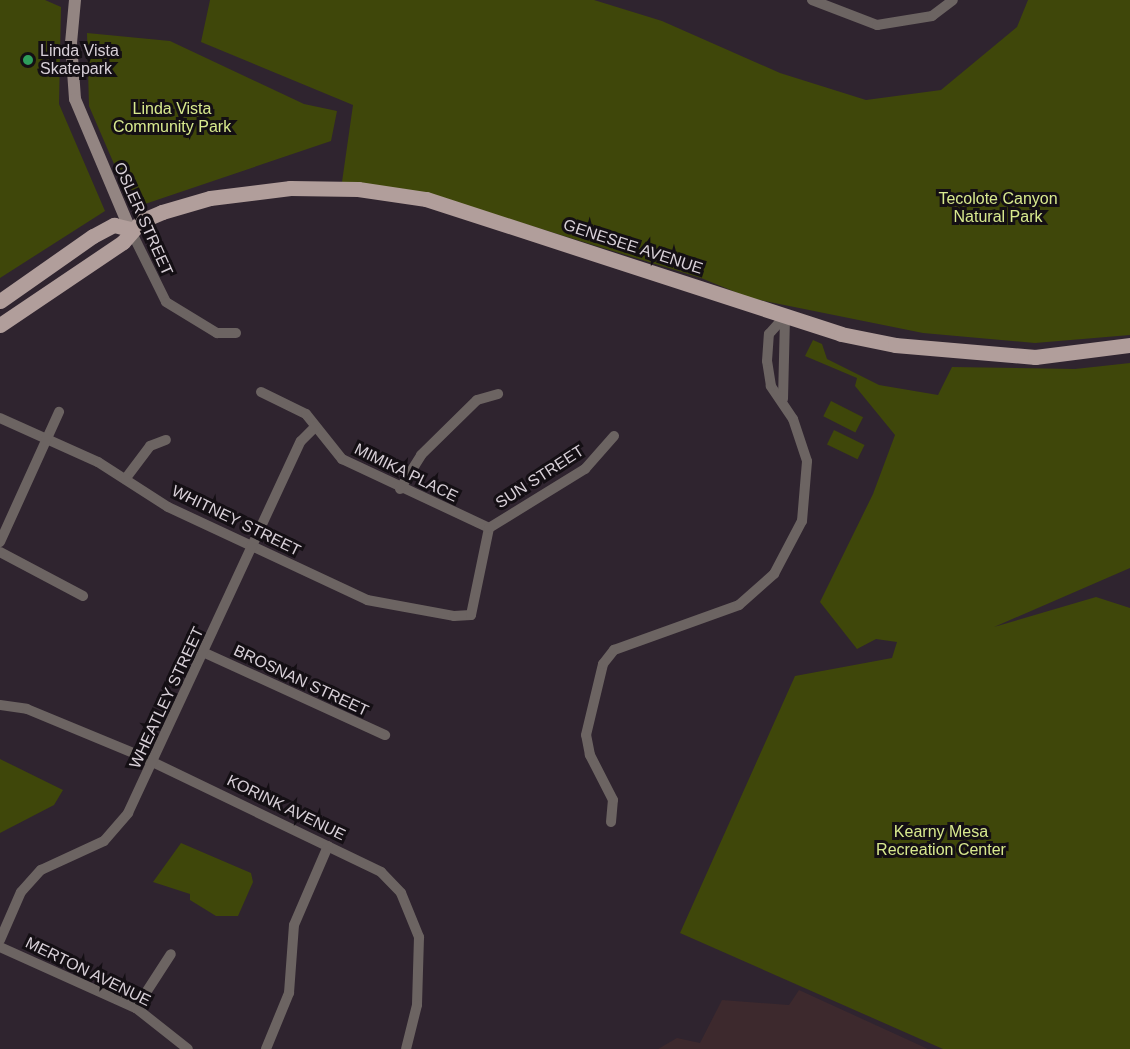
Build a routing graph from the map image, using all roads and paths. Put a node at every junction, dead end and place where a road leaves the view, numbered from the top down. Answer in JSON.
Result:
{"nodes":[{"id":1,"x":75,"y":0,"type":"edge"},
{"id":2,"x":812,"y":0,"type":"edge"},
{"id":3,"x":953,"y":0,"type":"edge"},
{"id":4,"x":130,"y":229,"type":"junction"},
{"id":5,"x":0,"y":301,"type":"edge"},
{"id":6,"x":785,"y":316,"type":"junction"},
{"id":7,"x":0,"y":325,"type":"edge"},
{"id":8,"x":236,"y":333,"type":"dead end"},
{"id":9,"x":1130,"y":345,"type":"edge"},
{"id":10,"x":261,"y":392,"type":"dead end"},
{"id":11,"x":498,"y":394,"type":"dead end"},
{"id":12,"x":783,"y":399,"type":"junction"},
{"id":13,"x":59,"y":412,"type":"dead end"},
{"id":14,"x":0,"y":418,"type":"edge"},
{"id":15,"x":315,"y":427,"type":"junction"},
{"id":16,"x":614,"y":436,"type":"dead end"},
{"id":17,"x":45,"y":438,"type":"junction"},
{"id":18,"x":165,"y":440,"type":"dead end"},
{"id":19,"x":126,"y":478,"type":"junction"},
{"id":20,"x":400,"y":489,"type":"junction"},
{"id":21,"x":489,"y":528,"type":"junction"},
{"id":22,"x":0,"y":542,"type":"edge"},
{"id":23,"x":253,"y":546,"type":"junction"},
{"id":24,"x":0,"y":552,"type":"edge"},
{"id":25,"x":83,"y":596,"type":"dead end"},
{"id":26,"x":471,"y":615,"type":"joint"},
{"id":27,"x":205,"y":653,"type":"junction"},
{"id":28,"x":0,"y":705,"type":"edge"},
{"id":29,"x":385,"y":735,"type":"dead end"},
{"id":30,"x":154,"y":762,"type":"junction"},
{"id":31,"x":611,"y":822,"type":"dead end"},
{"id":32,"x":328,"y":846,"type":"junction"},
{"id":33,"x":0,"y":940,"type":"edge"},
{"id":34,"x":0,"y":947,"type":"edge"},
{"id":35,"x":171,"y":954,"type":"dead end"},
{"id":36,"x":136,"y":1008,"type":"junction"},
{"id":37,"x":188,"y":1049,"type":"edge"},
{"id":38,"x":266,"y":1049,"type":"edge"},
{"id":39,"x":406,"y":1049,"type":"edge"}],
"edges":[{"from":1,"to":4,"type":"street","name":"OSLER STREET"},
{"from":2,"to":3,"type":"street"},
{"from":4,"to":5,"type":"main road","name":"GENESEE AVENUE"},
{"from":4,"to":6,"type":"main road","name":"GENESEE AVENUE"},
{"from":4,"to":7,"type":"main road","name":"GENESEE AVENUE"},
{"from":4,"to":8,"type":"street","name":"OSLER STREET"},
{"from":6,"to":9,"type":"main road","name":"GENESEE AVENUE"},
{"from":6,"to":12,"type":"street"},
{"from":6,"to":12,"type":"street"},
{"from":10,"to":15,"type":"street","name":"MIMIKA PLACE"},
{"from":11,"to":20,"type":"street"},
{"from":12,"to":31,"type":"street"},
{"from":13,"to":17,"type":"street"},
{"from":14,"to":17,"type":"street","name":"WHITNEY STREET"},
{"from":15,"to":20,"type":"street","name":"MIMIKA PLACE"},
{"from":15,"to":23,"type":"street","name":"WHEATLEY STREET"},
{"from":16,"to":21,"type":"street","name":"SUN STREET"},
{"from":17,"to":19,"type":"street","name":"WHITNEY STREET"},
{"from":17,"to":22,"type":"street"},
{"from":18,"to":19,"type":"street"},
{"from":19,"to":23,"type":"street","name":"WHITNEY STREET"},
{"from":20,"to":21,"type":"street","name":"MIMIKA PLACE"},
{"from":21,"to":26,"type":"street","name":"SUN STREET"},
{"from":23,"to":26,"type":"street","name":"WHITNEY STREET"},
{"from":23,"to":27,"type":"street","name":"WHEATLEY STREET"},
{"from":24,"to":25,"type":"street"},
{"from":27,"to":29,"type":"street","name":"BROSNAN STREET"},
{"from":27,"to":30,"type":"street","name":"WHEATLEY STREET"},
{"from":28,"to":30,"type":"street","name":"KORINK AVENUE"},
{"from":30,"to":32,"type":"street","name":"KORINK AVENUE"},
{"from":30,"to":33,"type":"street","name":"WHEATLEY STREET"},
{"from":32,"to":38,"type":"street"},
{"from":32,"to":39,"type":"street","name":"KORINK AVENUE"},
{"from":34,"to":36,"type":"street","name":"MERTON AVENUE"},
{"from":35,"to":36,"type":"street"},
{"from":36,"to":37,"type":"street","name":"MERTON AVENUE"}]}
